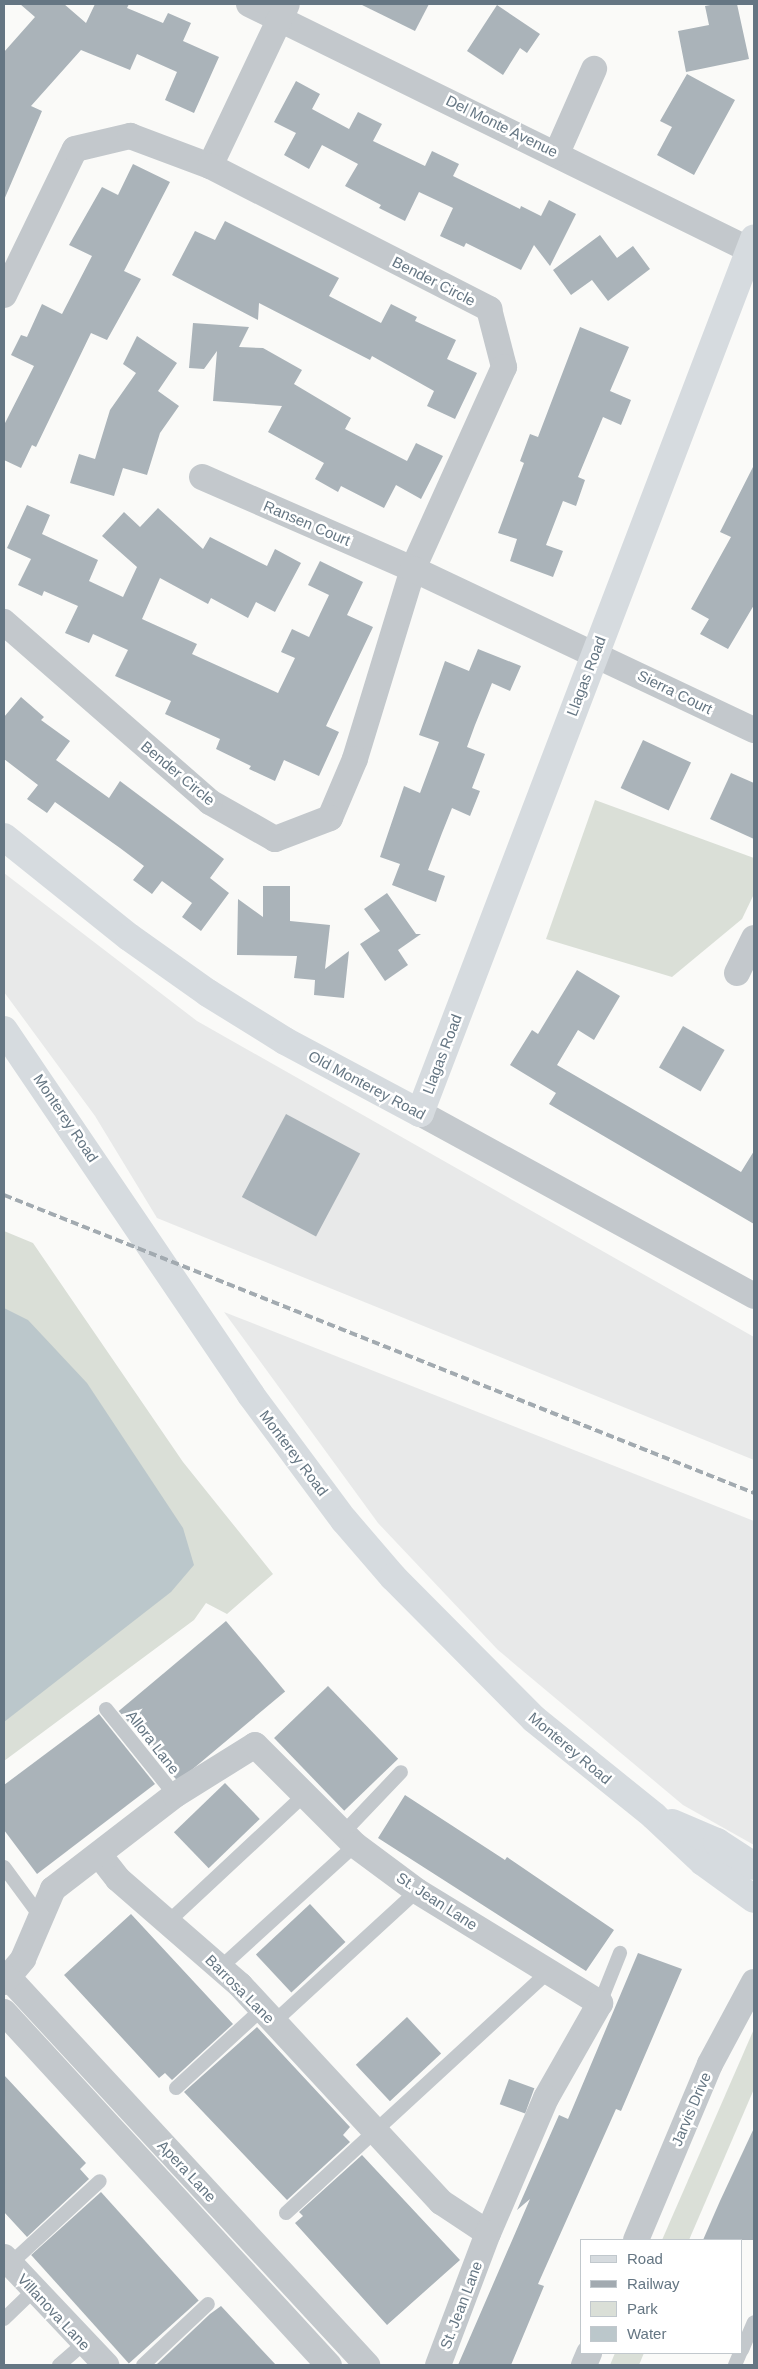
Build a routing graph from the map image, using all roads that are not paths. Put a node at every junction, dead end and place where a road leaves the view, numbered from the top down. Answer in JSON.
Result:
{"nodes":[{"id":1,"x":249,"y":4,"type":"edge"},
{"id":2,"x":283,"y":12,"type":"edge"},
{"id":3,"x":594,"y":69,"type":"dead end"},
{"id":4,"x":557,"y":153,"type":"junction"},
{"id":5,"x":210,"y":166,"type":"junction"},
{"id":6,"x":753,"y":246,"type":"edge"},
{"id":7,"x":4,"y":295,"type":"edge"},
{"id":8,"x":202,"y":477,"type":"dead end"},
{"id":9,"x":413,"y":568,"type":"junction"},
{"id":10,"x":4,"y":622,"type":"edge"},
{"id":11,"x":595,"y":653,"type":"junction"},
{"id":12,"x":754,"y":730,"type":"edge"},
{"id":13,"x":4,"y":837,"type":"edge"},
{"id":14,"x":754,"y":938,"type":"edge"},
{"id":15,"x":738,"y":973,"type":"dead end"},
{"id":16,"x":4,"y":1030,"type":"edge"},
{"id":17,"x":420,"y":1113,"type":"junction"},
{"id":18,"x":754,"y":1296,"type":"edge"},
{"id":19,"x":106,"y":1709,"type":"dead end"},
{"id":20,"x":401,"y":1772,"type":"dead end"},
{"id":21,"x":175,"y":1795,"type":"junction"},
{"id":22,"x":304,"y":1795,"type":"junction"},
{"id":23,"x":654,"y":1816,"type":"junction"},
{"id":24,"x":349,"y":1839,"type":"junction"},
{"id":25,"x":100,"y":1856,"type":"junction"},
{"id":26,"x":754,"y":1866,"type":"edge"},
{"id":27,"x":4,"y":1867,"type":"edge"},
{"id":28,"x":417,"y":1891,"type":"junction"},
{"id":29,"x":754,"y":1899,"type":"edge"},
{"id":30,"x":40,"y":1916,"type":"junction"},
{"id":31,"x":168,"y":1922,"type":"junction"},
{"id":32,"x":620,"y":1953,"type":"dead end"},
{"id":33,"x":220,"y":1968,"type":"junction"},
{"id":34,"x":548,"y":1971,"type":"junction"},
{"id":35,"x":5,"y":1979,"type":"edge"},
{"id":36,"x":754,"y":1982,"type":"edge"},
{"id":37,"x":600,"y":2003,"type":"junction"},
{"id":38,"x":4,"y":2012,"type":"edge"},
{"id":39,"x":268,"y":2015,"type":"junction"},
{"id":40,"x":176,"y":2088,"type":"dead end"},
{"id":41,"x":374,"y":2130,"type":"junction"},
{"id":42,"x":100,"y":2181,"type":"dead end"},
{"id":43,"x":286,"y":2213,"type":"dead end"},
{"id":44,"x":488,"y":2233,"type":"junction"},
{"id":45,"x":636,"y":2239,"type":"edge"},
{"id":46,"x":7,"y":2261,"type":"edge"},
{"id":47,"x":33,"y":2291,"type":"junction"},
{"id":48,"x":208,"y":2304,"type":"dead end"},
{"id":49,"x":4,"y":2319,"type":"edge"},
{"id":50,"x":754,"y":2322,"type":"edge"},
{"id":51,"x":83,"y":2344,"type":"junction"},
{"id":52,"x":743,"y":2347,"type":"edge"},
{"id":53,"x":59,"y":2365,"type":"edge"},
{"id":54,"x":106,"y":2365,"type":"edge"},
{"id":55,"x":143,"y":2365,"type":"edge"},
{"id":56,"x":328,"y":2365,"type":"edge"},
{"id":57,"x":367,"y":2365,"type":"edge"},
{"id":58,"x":438,"y":2365,"type":"edge"}],
"edges":[{"from":1,"to":2,"type":"street","name":"Del Monte Avenue"},
{"from":2,"to":4,"type":"street","name":"Del Monte Avenue"},
{"from":2,"to":5,"type":"street"},
{"from":3,"to":4,"type":"street"},
{"from":4,"to":6,"type":"street","name":"Del Monte Avenue"},
{"from":5,"to":7,"type":"street","name":"Bender Circle"},
{"from":5,"to":9,"type":"street","name":"Bender Circle"},
{"from":6,"to":11,"type":"street","name":"Llagas Road"},
{"from":8,"to":9,"type":"street","name":"Ransen Court"},
{"from":9,"to":10,"type":"street","name":"Bender Circle"},
{"from":9,"to":11,"type":"street"},
{"from":11,"to":12,"type":"street","name":"Sierra Court"},
{"from":11,"to":17,"type":"street","name":"Llagas Road"},
{"from":13,"to":17,"type":"street","name":"Old Monterey Road"},
{"from":14,"to":15,"type":"street"},
{"from":16,"to":23,"type":"street","name":"Monterey Road"},
{"from":17,"to":18,"type":"street","name":"Old Monterey Road"},
{"from":19,"to":21,"type":"lane","name":"Allora Lane"},
{"from":20,"to":24,"type":"lane"},
{"from":21,"to":22,"type":"street","name":"St. Jean Lane"},
{"from":21,"to":25,"type":"street","name":"St. Jean Lane"},
{"from":22,"to":24,"type":"street","name":"St. Jean Lane"},
{"from":22,"to":31,"type":"lane"},
{"from":23,"to":26,"type":"street","name":"Monterey Road"},
{"from":23,"to":29,"type":"street","name":"Monterey Road"},
{"from":24,"to":28,"type":"street","name":"St. Jean Lane"},
{"from":24,"to":33,"type":"lane"},
{"from":25,"to":30,"type":"street","name":"St. Jean Lane"},
{"from":25,"to":31,"type":"street","name":"Barrosa Lane"},
{"from":27,"to":30,"type":"lane"},
{"from":28,"to":34,"type":"street","name":"St. Jean Lane"},
{"from":28,"to":39,"type":"lane"},
{"from":30,"to":35,"type":"street","name":"St. Jean Lane"},
{"from":31,"to":33,"type":"street","name":"Barrosa Lane"},
{"from":32,"to":37,"type":"lane"},
{"from":33,"to":39,"type":"street","name":"Barrosa Lane"},
{"from":34,"to":37,"type":"street","name":"St. Jean Lane"},
{"from":34,"to":41,"type":"lane"},
{"from":35,"to":57,"type":"street","name":"Apera Lane"},
{"from":36,"to":45,"type":"street","name":"Jarvis Drive"},
{"from":37,"to":44,"type":"street","name":"St. Jean Lane"},
{"from":38,"to":56,"type":"street","name":"Apera Lane"},
{"from":39,"to":40,"type":"lane"},
{"from":39,"to":41,"type":"street","name":"Barrosa Lane"},
{"from":41,"to":43,"type":"lane"},
{"from":41,"to":44,"type":"street","name":"Barrosa Lane"},
{"from":42,"to":46,"type":"lane"},
{"from":44,"to":58,"type":"street","name":"St. Jean Lane"},
{"from":46,"to":47,"type":"street","name":"Villanova Lane"},
{"from":47,"to":49,"type":"lane"},
{"from":47,"to":51,"type":"street","name":"Villanova Lane"},
{"from":48,"to":55,"type":"lane"},
{"from":50,"to":52,"type":"lane"},
{"from":51,"to":53,"type":"lane"},
{"from":51,"to":54,"type":"street","name":"Villanova Lane"}]}
